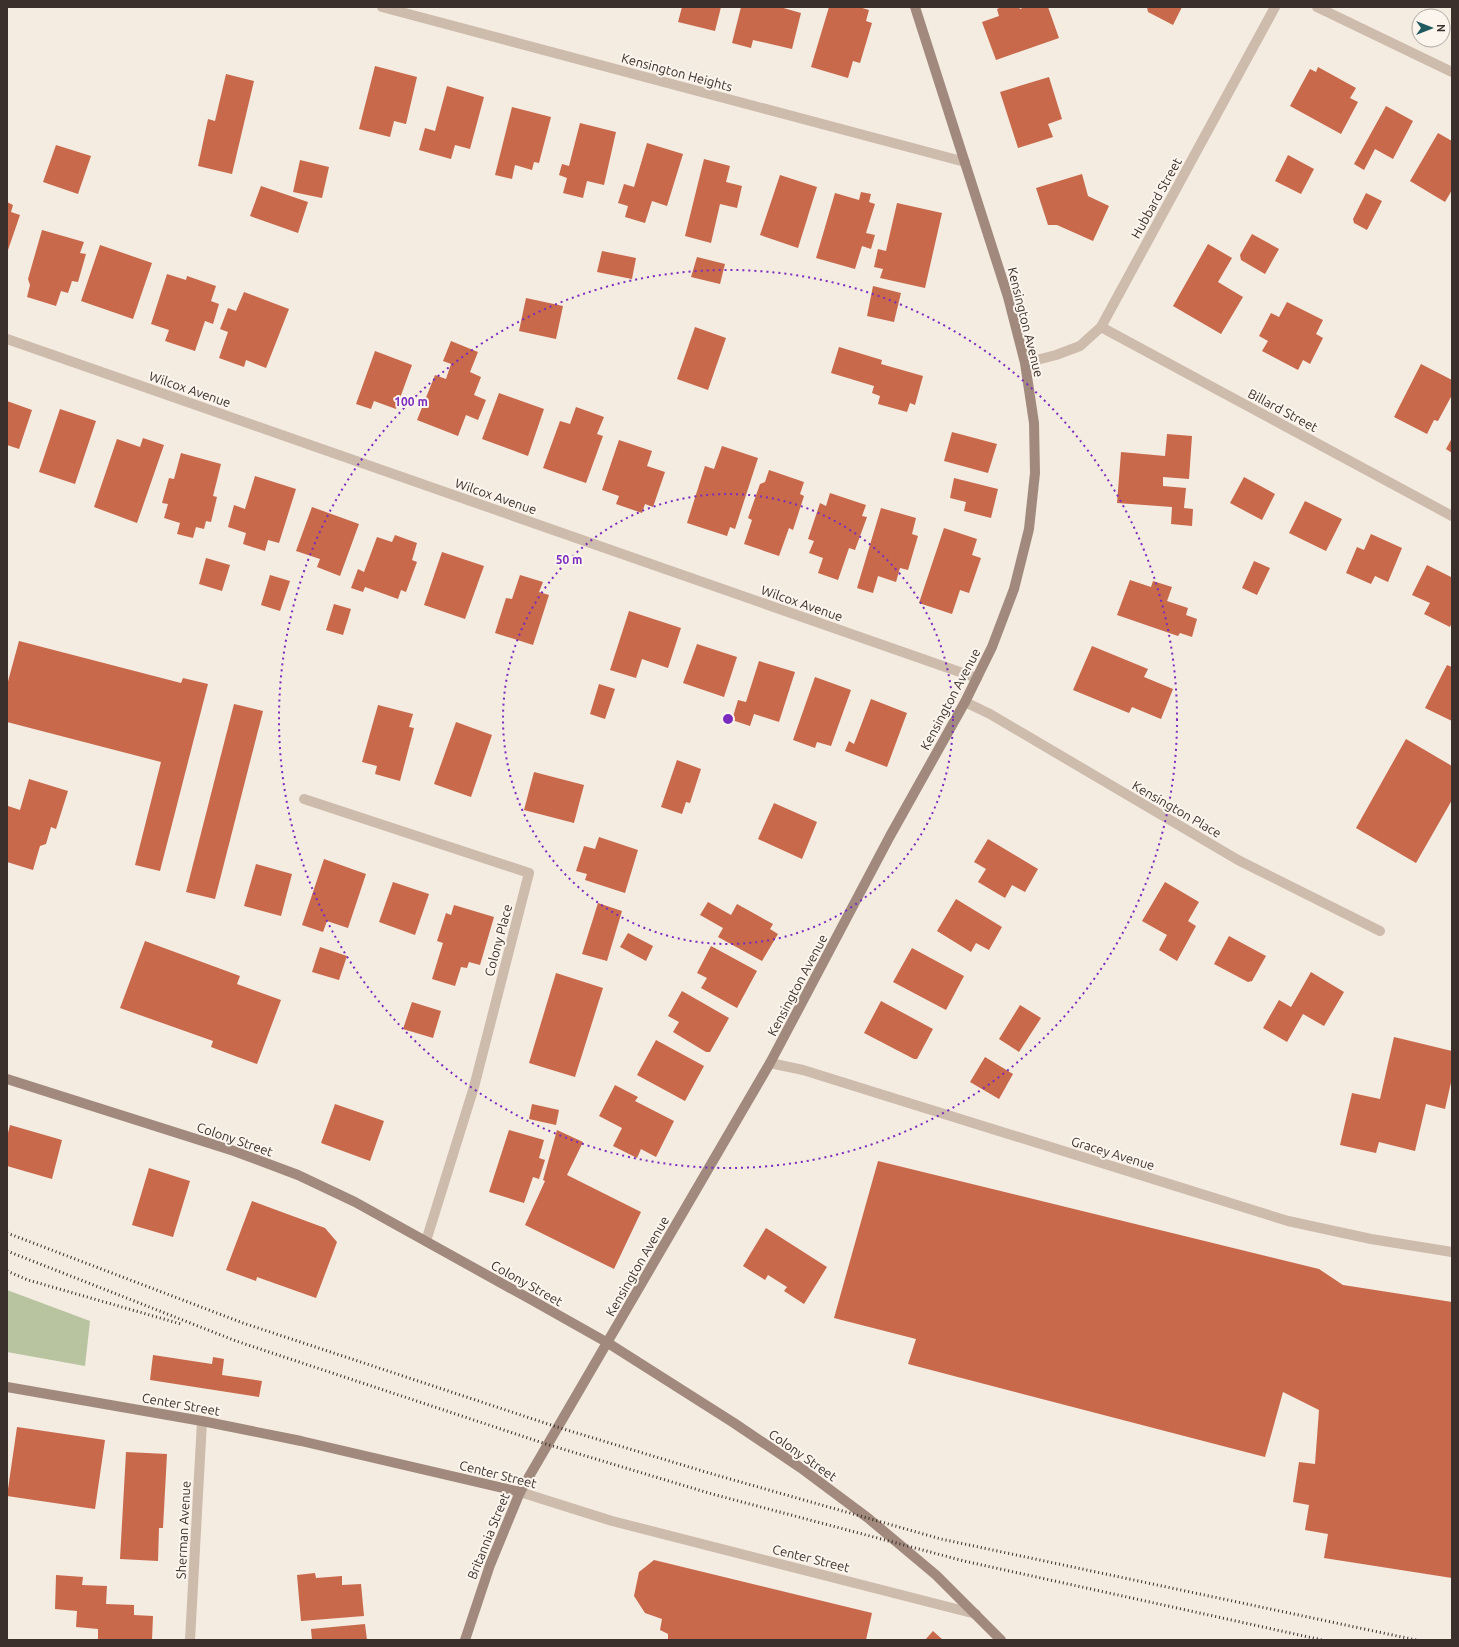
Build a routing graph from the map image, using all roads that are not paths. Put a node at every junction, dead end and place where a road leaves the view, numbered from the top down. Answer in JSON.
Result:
{"nodes":[{"id":1,"x":382,"y":7,"type":"edge"},
{"id":2,"x":916,"y":7,"type":"edge"},
{"id":3,"x":1274,"y":7,"type":"edge"},
{"id":4,"x":1316,"y":7,"type":"edge"},
{"id":5,"x":1452,"y":72,"type":"edge"},
{"id":6,"x":965,"y":162,"type":"junction"},
{"id":7,"x":1101,"y":327,"type":"junction"},
{"id":8,"x":7,"y":339,"type":"edge"},
{"id":9,"x":1025,"y":363,"type":"junction"},
{"id":10,"x":1452,"y":516,"type":"edge"},
{"id":11,"x":977,"y":678,"type":"junction"},
{"id":12,"x":965,"y":702,"type":"junction"},
{"id":13,"x":304,"y":799,"type":"dead end"},
{"id":14,"x":1380,"y":931,"type":"dead end"},
{"id":15,"x":770,"y":1063,"type":"junction"},
{"id":16,"x":7,"y":1079,"type":"edge"},
{"id":17,"x":426,"y":1241,"type":"junction"},
{"id":18,"x":1452,"y":1252,"type":"edge"},
{"id":19,"x":608,"y":1343,"type":"junction"},
{"id":20,"x":7,"y":1387,"type":"edge"},
{"id":21,"x":202,"y":1421,"type":"junction"},
{"id":22,"x":520,"y":1492,"type":"junction"},
{"id":23,"x":976,"y":1614,"type":"junction"},
{"id":24,"x":190,"y":1640,"type":"edge"},
{"id":25,"x":465,"y":1640,"type":"edge"},
{"id":26,"x":1001,"y":1640,"type":"edge"}],
"edges":[{"from":1,"to":6,"type":"street","name":"Kensington Heights"},
{"from":2,"to":6,"type":"main road","name":"Kensington Avenue"},
{"from":3,"to":7,"type":"street","name":"Hubbard Street"},
{"from":4,"to":5,"type":"street"},
{"from":6,"to":9,"type":"main road","name":"Kensington Avenue"},
{"from":7,"to":9,"type":"street","name":"Hubbard Street"},
{"from":7,"to":10,"type":"street","name":"Billard Street"},
{"from":8,"to":11,"type":"street","name":"Wilcox Avenue"},
{"from":9,"to":11,"type":"main road","name":"Kensington Avenue"},
{"from":11,"to":12,"type":"main road","name":"Kensington Avenue"},
{"from":12,"to":14,"type":"street","name":"Kensington Place"},
{"from":12,"to":15,"type":"main road","name":"Kensington Avenue"},
{"from":13,"to":17,"type":"street","name":"Colony Place"},
{"from":15,"to":18,"type":"street","name":"Gracey Avenue"},
{"from":15,"to":19,"type":"main road","name":"Kensington Avenue"},
{"from":16,"to":17,"type":"main road","name":"Colony Street"},
{"from":17,"to":19,"type":"main road","name":"Colony Street"},
{"from":19,"to":22,"type":"main road","name":"Britannia Street"},
{"from":19,"to":23,"type":"main road","name":"Colony Street"},
{"from":20,"to":21,"type":"main road","name":"Center Street"},
{"from":21,"to":22,"type":"main road","name":"Center Street"},
{"from":21,"to":24,"type":"street","name":"Sherman Avenue"},
{"from":22,"to":23,"type":"street","name":"Center Street"},
{"from":22,"to":25,"type":"main road","name":"Britannia Street"},
{"from":23,"to":26,"type":"main road","name":"Colony Street"}]}
